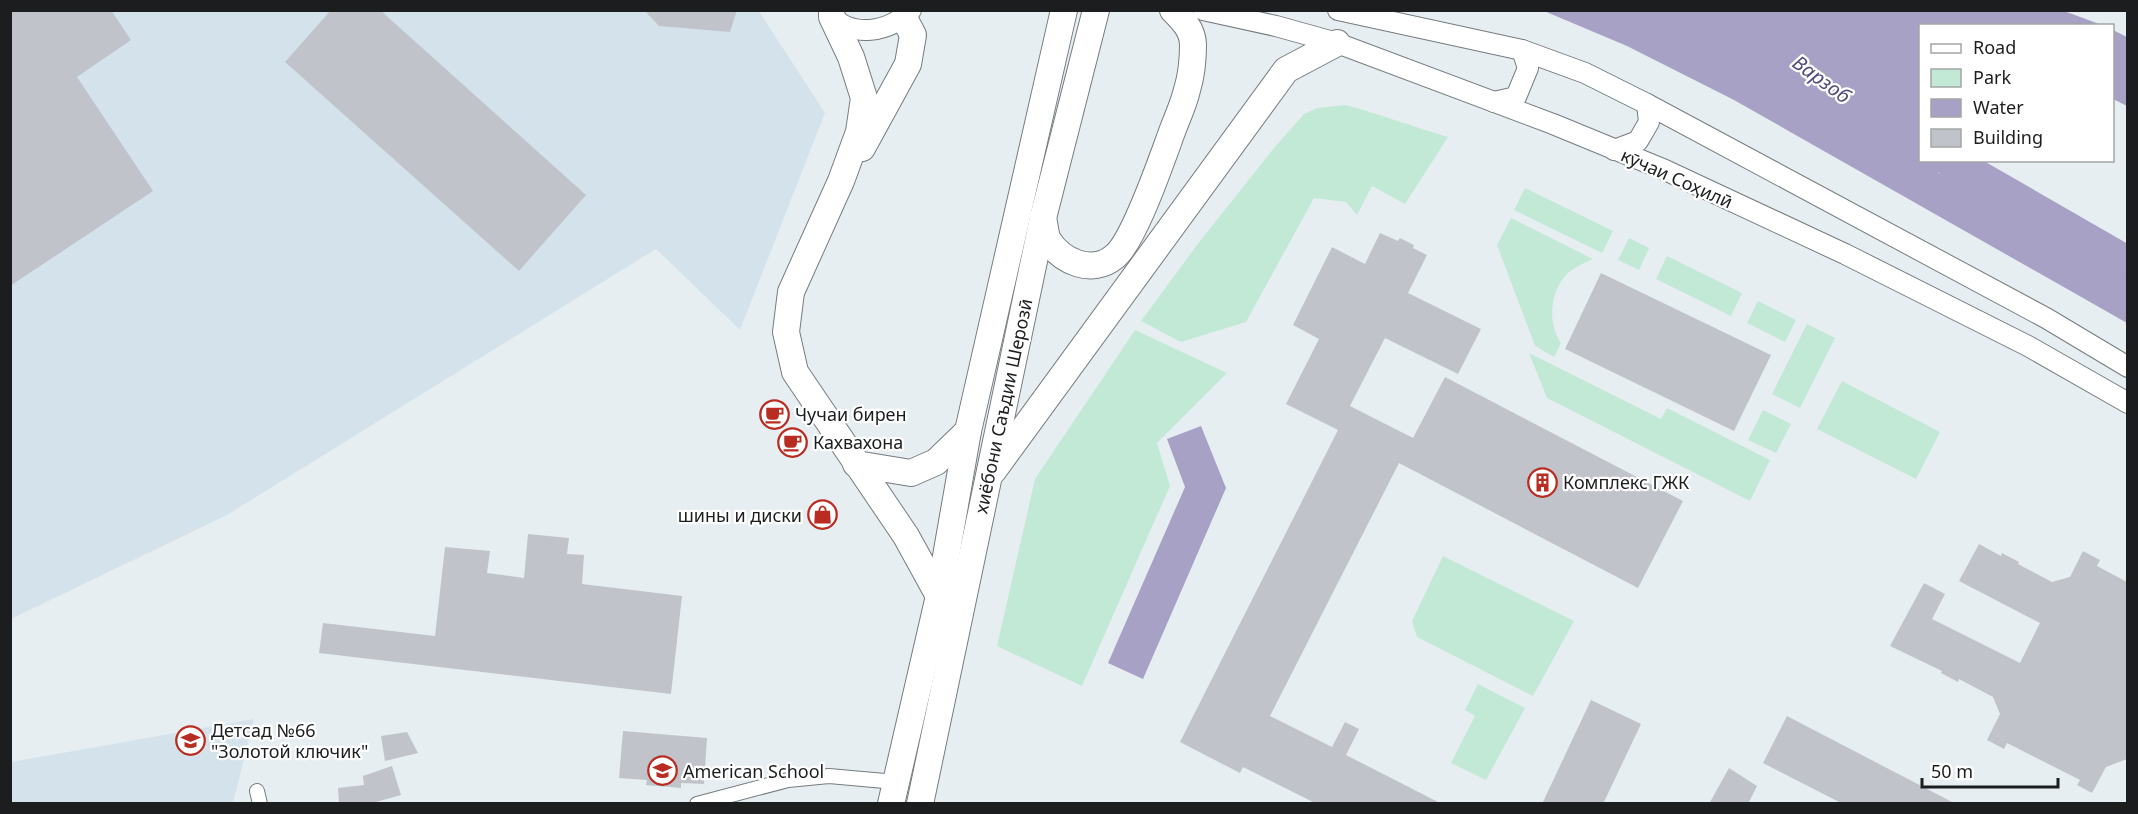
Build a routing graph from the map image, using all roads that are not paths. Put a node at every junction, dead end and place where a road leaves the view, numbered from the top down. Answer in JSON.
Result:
{"nodes":[{"id":1,"x":1064,"y":10,"type":"edge"},
{"id":2,"x":1096,"y":10,"type":"edge"},
{"id":3,"x":1173,"y":10,"type":"edge"},
{"id":4,"x":1203,"y":10,"type":"edge"},
{"id":5,"x":1338,"y":10,"type":"edge"},
{"id":6,"x":830,"y":14,"type":"edge"},
{"id":7,"x":908,"y":14,"type":"edge"},
{"id":8,"x":1337,"y":43,"type":"junction"},
{"id":9,"x":1522,"y":50,"type":"junction"},
{"id":10,"x":1494,"y":102,"type":"junction"},
{"id":11,"x":1647,"y":104,"type":"junction"},
{"id":12,"x":1614,"y":150,"type":"junction"},
{"id":13,"x":841,"y":181,"type":"junction"},
{"id":14,"x":1043,"y":218,"type":"junction"},
{"id":15,"x":2127,"y":367,"type":"edge"},
{"id":16,"x":2127,"y":403,"type":"edge"},
{"id":17,"x":968,"y":431,"type":"junction"},
{"id":18,"x":856,"y":464,"type":"junction"},
{"id":19,"x":987,"y":478,"type":"junction"},
{"id":20,"x":939,"y":596,"type":"junction"},
{"id":21,"x":894,"y":793,"type":"edge"},
{"id":22,"x":706,"y":802,"type":"edge"},
{"id":23,"x":920,"y":804,"type":"edge"}],
"edges":[{"from":1,"to":17,"type":"highway","name":"хиёбони Саъдии Шерозӣ"},
{"from":2,"to":14,"type":"highway","name":"хиёбони Саъдии Шерозӣ"},
{"from":3,"to":14,"type":"highway"},
{"from":4,"to":8,"type":"main road","name":"кӯчаи Соҳилӣ"},
{"from":5,"to":9,"type":"main road"},
{"from":6,"to":7,"type":"main road"},
{"from":6,"to":13,"type":"highway"},
{"from":7,"to":13,"type":"highway"},
{"from":8,"to":10,"type":"main road","name":"кӯчаи Соҳилӣ"},
{"from":8,"to":19,"type":"highway"},
{"from":9,"to":10,"type":"main road"},
{"from":9,"to":11,"type":"main road"},
{"from":10,"to":12,"type":"main road","name":"кӯчаи Соҳилӣ"},
{"from":11,"to":12,"type":"main road"},
{"from":11,"to":15,"type":"main road"},
{"from":12,"to":16,"type":"main road","name":"кӯчаи Соҳилӣ"},
{"from":13,"to":18,"type":"highway"},
{"from":14,"to":19,"type":"highway","name":"хиёбони Саъдии Шерозӣ"},
{"from":17,"to":18,"type":"highway"},
{"from":17,"to":20,"type":"highway","name":"хиёбони Саъдии Шерозӣ"},
{"from":18,"to":20,"type":"highway"},
{"from":19,"to":23,"type":"highway","name":"хиёбони Саъдии Шерозӣ"},
{"from":20,"to":21,"type":"highway","name":"хиёбони Саъдии Шерозӣ"},
{"from":21,"to":22,"type":"street"}]}
